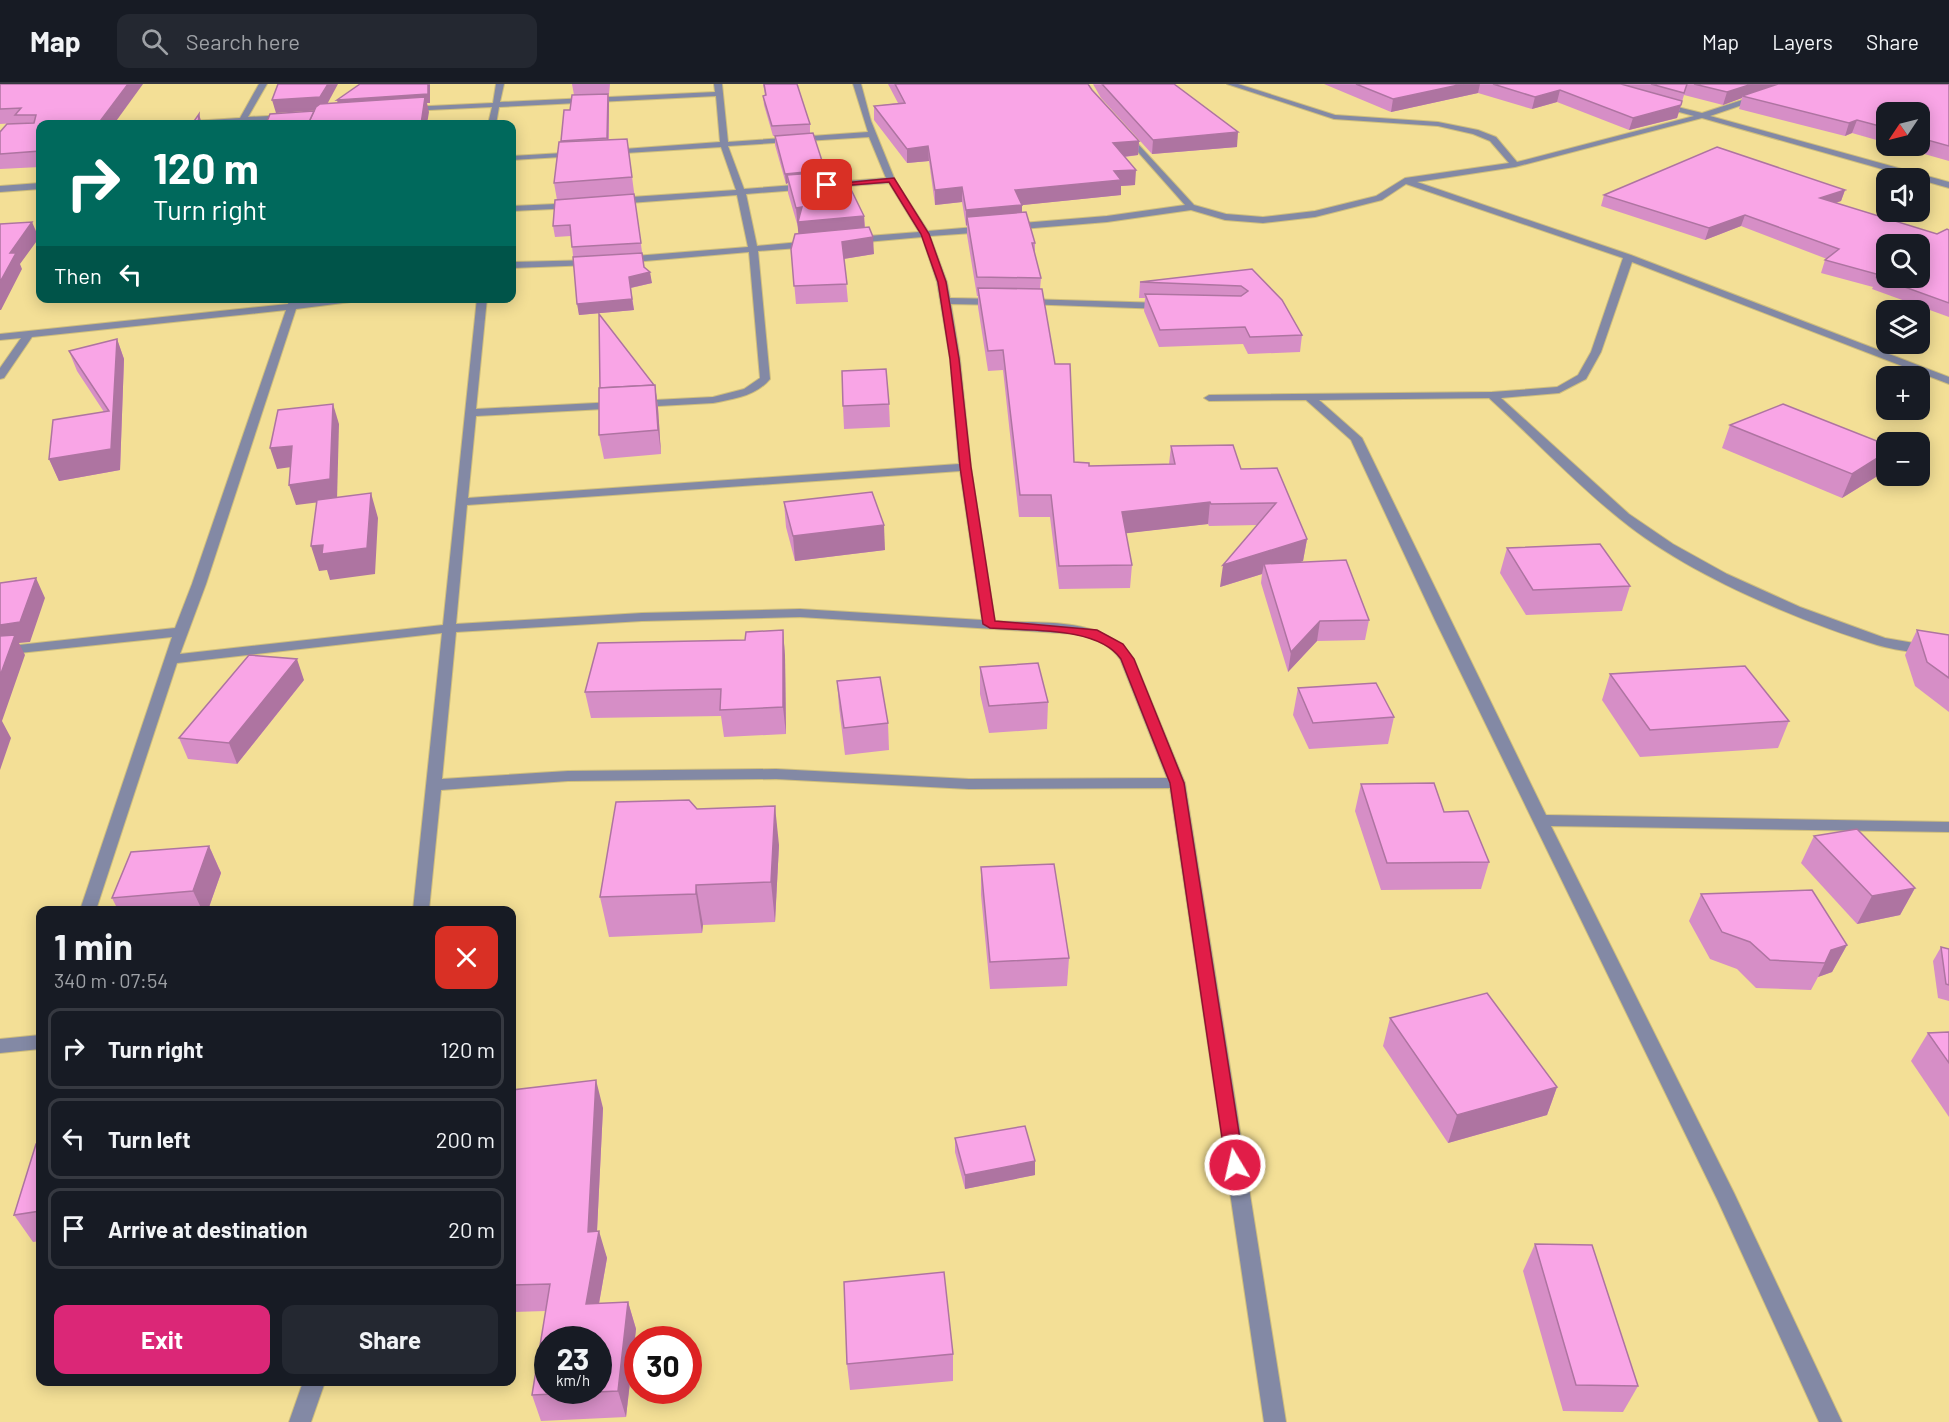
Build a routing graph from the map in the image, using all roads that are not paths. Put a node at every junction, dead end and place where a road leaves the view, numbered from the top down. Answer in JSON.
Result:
{"nodes":[{"id":1,"x":263,"y":84,"type":"edge"},
{"id":2,"x":500,"y":84,"type":"edge"},
{"id":3,"x":718,"y":84,"type":"edge"},
{"id":4,"x":857,"y":84,"type":"edge"},
{"id":5,"x":1231,"y":84,"type":"edge"},
{"id":6,"x":1798,"y":84,"type":"edge"},
{"id":7,"x":719,"y":94,"type":"junction"},
{"id":8,"x":495,"y":103,"type":"junction"},
{"id":9,"x":1656,"y":103,"type":"edge"},
{"id":10,"x":403,"y":109,"type":"edge"},
{"id":11,"x":1702,"y":116,"type":"junction"},
{"id":12,"x":300,"y":117,"type":"edge"},
{"id":13,"x":243,"y":120,"type":"edge"},
{"id":14,"x":256,"y":120,"type":"edge"},
{"id":15,"x":493,"y":120,"type":"edge"},
{"id":16,"x":1120,"y":126,"type":"edge"},
{"id":17,"x":872,"y":134,"type":"junction"},
{"id":18,"x":724,"y":145,"type":"junction"},
{"id":19,"x":582,"y":153,"type":"edge"},
{"id":20,"x":594,"y":153,"type":"edge"},
{"id":21,"x":516,"y":158,"type":"edge"},
{"id":22,"x":1515,"y":165,"type":"junction"},
{"id":23,"x":891,"y":180,"type":"junction"},
{"id":24,"x":1406,"y":181,"type":"junction"},
{"id":25,"x":1949,"y":185,"type":"edge"},
{"id":26,"x":36,"y":186,"type":"edge"},
{"id":27,"x":0,"y":189,"type":"edge"},
{"id":28,"x":741,"y":192,"type":"junction"},
{"id":29,"x":603,"y":202,"type":"edge"},
{"id":30,"x":580,"y":204,"type":"edge"},
{"id":31,"x":1191,"y":207,"type":"junction"},
{"id":32,"x":516,"y":209,"type":"edge"},
{"id":33,"x":1005,"y":227,"type":"edge"},
{"id":34,"x":993,"y":228,"type":"edge"},
{"id":35,"x":925,"y":234,"type":"junction"},
{"id":36,"x":845,"y":241,"type":"edge"},
{"id":37,"x":822,"y":243,"type":"edge"},
{"id":38,"x":753,"y":249,"type":"junction"},
{"id":39,"x":1628,"y":257,"type":"junction"},
{"id":40,"x":516,"y":265,"type":"edge"},
{"id":41,"x":945,"y":301,"type":"junction"},
{"id":42,"x":293,"y":303,"type":"edge"},
{"id":43,"x":481,"y":303,"type":"edge"},
{"id":44,"x":1170,"y":306,"type":"edge"},
{"id":45,"x":29,"y":334,"type":"junction"},
{"id":46,"x":0,"y":337,"type":"edge"},
{"id":47,"x":0,"y":376,"type":"edge"},
{"id":48,"x":1949,"y":381,"type":"edge"},
{"id":49,"x":1492,"y":396,"type":"junction"},
{"id":50,"x":1309,"y":397,"type":"junction"},
{"id":51,"x":1209,"y":398,"type":"dead end"},
{"id":52,"x":470,"y":413,"type":"junction"},
{"id":53,"x":965,"y":467,"type":"junction"},
{"id":54,"x":461,"y":502,"type":"junction"},
{"id":55,"x":990,"y":624,"type":"junction"},
{"id":56,"x":448,"y":628,"type":"junction"},
{"id":57,"x":180,"y":632,"type":"junction"},
{"id":58,"x":0,"y":651,"type":"edge"},
{"id":59,"x":1949,"y":653,"type":"edge"},
{"id":60,"x":171,"y":659,"type":"junction"},
{"id":61,"x":1177,"y":783,"type":"junction"},
{"id":62,"x":433,"y":785,"type":"junction"},
{"id":63,"x":1541,"y":820,"type":"junction"},
{"id":64,"x":1949,"y":827,"type":"edge"},
{"id":65,"x":89,"y":906,"type":"edge"},
{"id":66,"x":421,"y":906,"type":"edge"},
{"id":67,"x":36,"y":1042,"type":"edge"},
{"id":68,"x":0,"y":1046,"type":"edge"},
{"id":69,"x":314,"y":1386,"type":"edge"},
{"id":70,"x":300,"y":1422,"type":"edge"},
{"id":71,"x":1275,"y":1422,"type":"edge"},
{"id":72,"x":1831,"y":1422,"type":"edge"}],
"edges":[{"from":1,"to":13,"type":"street"},
{"from":2,"to":8,"type":"street"},
{"from":3,"to":7,"type":"street"},
{"from":4,"to":17,"type":"street"},
{"from":5,"to":22,"type":"street"},
{"from":6,"to":11,"type":"street"},
{"from":7,"to":8,"type":"street"},
{"from":7,"to":18,"type":"street"},
{"from":8,"to":10,"type":"street"},
{"from":8,"to":15,"type":"street"},
{"from":9,"to":11,"type":"street"},
{"from":11,"to":22,"type":"street"},
{"from":11,"to":25,"type":"street"},
{"from":12,"to":14,"type":"street"},
{"from":16,"to":31,"type":"street"},
{"from":17,"to":18,"type":"street"},
{"from":17,"to":23,"type":"street"},
{"from":18,"to":20,"type":"street"},
{"from":18,"to":28,"type":"street"},
{"from":19,"to":21,"type":"street"},
{"from":22,"to":24,"type":"street"},
{"from":23,"to":28,"type":"street"},
{"from":23,"to":35,"type":"street"},
{"from":24,"to":31,"type":"street"},
{"from":24,"to":39,"type":"street"},
{"from":26,"to":27,"type":"street"},
{"from":28,"to":29,"type":"street"},
{"from":28,"to":38,"type":"street"},
{"from":30,"to":32,"type":"street"},
{"from":31,"to":33,"type":"street"},
{"from":34,"to":35,"type":"street"},
{"from":35,"to":36,"type":"street"},
{"from":35,"to":41,"type":"street"},
{"from":37,"to":38,"type":"street"},
{"from":38,"to":40,"type":"street"},
{"from":38,"to":52,"type":"street"},
{"from":39,"to":48,"type":"street"},
{"from":39,"to":49,"type":"street"},
{"from":41,"to":44,"type":"street"},
{"from":41,"to":53,"type":"street"},
{"from":42,"to":45,"type":"street"},
{"from":42,"to":57,"type":"street"},
{"from":43,"to":52,"type":"street"},
{"from":45,"to":46,"type":"street"},
{"from":45,"to":47,"type":"street"},
{"from":49,"to":50,"type":"street"},
{"from":49,"to":59,"type":"street"},
{"from":50,"to":51,"type":"street"},
{"from":50,"to":63,"type":"street"},
{"from":52,"to":54,"type":"street"},
{"from":53,"to":54,"type":"street"},
{"from":53,"to":55,"type":"street"},
{"from":54,"to":56,"type":"street"},
{"from":55,"to":56,"type":"street"},
{"from":55,"to":61,"type":"street"},
{"from":56,"to":60,"type":"street"},
{"from":56,"to":62,"type":"street"},
{"from":57,"to":58,"type":"street"},
{"from":57,"to":60,"type":"street"},
{"from":60,"to":65,"type":"street"},
{"from":61,"to":62,"type":"street"},
{"from":61,"to":71,"type":"street"},
{"from":62,"to":66,"type":"street"},
{"from":63,"to":64,"type":"street"},
{"from":63,"to":72,"type":"street"},
{"from":67,"to":68,"type":"street"},
{"from":69,"to":70,"type":"street"}]}
